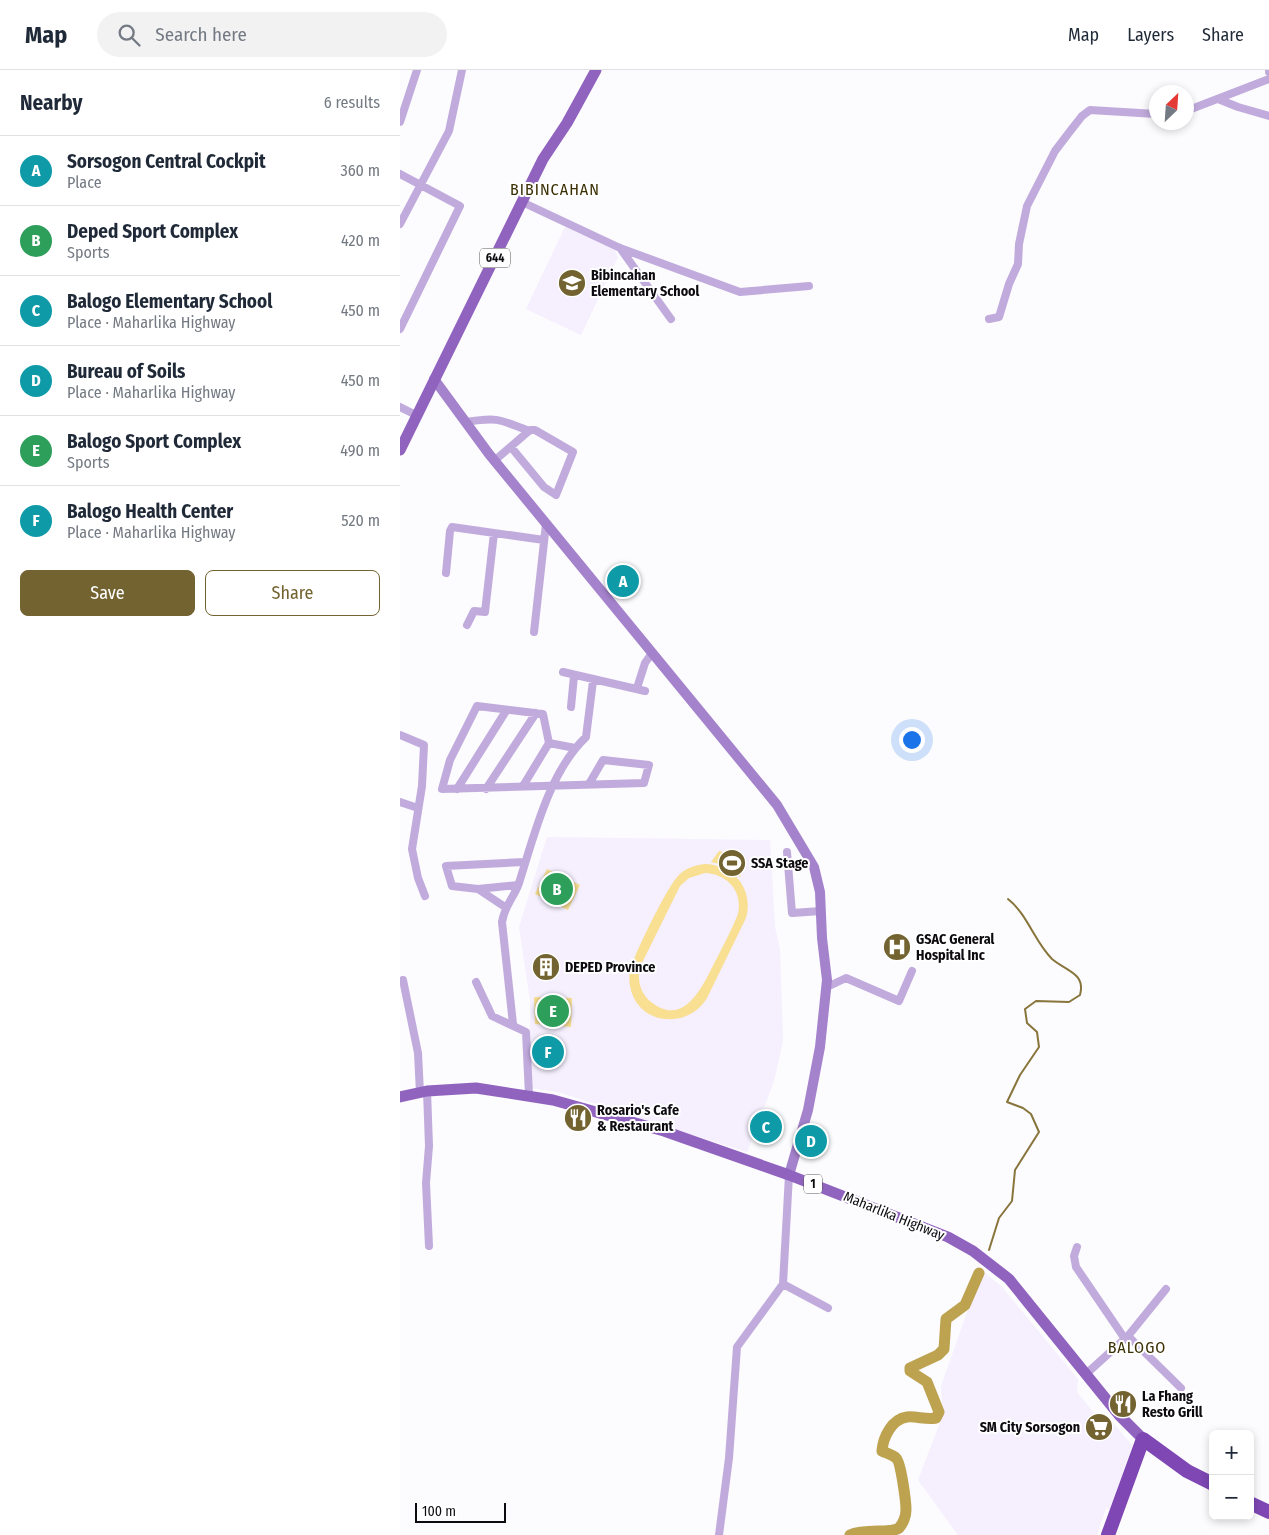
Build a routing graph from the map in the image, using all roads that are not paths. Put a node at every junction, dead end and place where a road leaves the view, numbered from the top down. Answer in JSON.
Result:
{"nodes":[{"id":1,"x":417,"y":70,"type":"edge"},
{"id":2,"x":462,"y":70,"type":"edge"},
{"id":3,"x":596,"y":70,"type":"edge"},
{"id":4,"x":1269,"y":79,"type":"edge"},
{"id":5,"x":1218,"y":99,"type":"junction"},
{"id":6,"x":1194,"y":108,"type":"edge"},
{"id":7,"x":1149,"y":114,"type":"edge"},
{"id":8,"x":1269,"y":116,"type":"edge"},
{"id":9,"x":400,"y":122,"type":"edge"},
{"id":10,"x":400,"y":174,"type":"edge"},
{"id":11,"x":420,"y":184,"type":"junction"},
{"id":12,"x":522,"y":202,"type":"junction"},
{"id":13,"x":400,"y":224,"type":"edge"},
{"id":14,"x":620,"y":248,"type":"junction"},
{"id":15,"x":809,"y":286,"type":"dead end"},
{"id":16,"x":671,"y":319,"type":"dead end"},
{"id":17,"x":989,"y":319,"type":"dead end"},
{"id":18,"x":400,"y":329,"type":"edge"},
{"id":19,"x":434,"y":380,"type":"junction"},
{"id":20,"x":400,"y":407,"type":"edge"},
{"id":21,"x":416,"y":415,"type":"junction"},
{"id":22,"x":466,"y":422,"type":"junction"},
{"id":23,"x":529,"y":431,"type":"junction"},
{"id":24,"x":511,"y":447,"type":"junction"},
{"id":25,"x":400,"y":450,"type":"edge"},
{"id":26,"x":494,"y":461,"type":"junction"},
{"id":27,"x":546,"y":524,"type":"junction"},
{"id":28,"x":494,"y":533,"type":"junction"},
{"id":29,"x":544,"y":540,"type":"junction"},
{"id":30,"x":446,"y":573,"type":"dead end"},
{"id":31,"x":466,"y":625,"type":"dead end"},
{"id":32,"x":534,"y":632,"type":"dead end"},
{"id":33,"x":652,"y":653,"type":"junction"},
{"id":34,"x":563,"y":672,"type":"dead end"},
{"id":35,"x":574,"y":676,"type":"junction"},
{"id":36,"x":593,"y":681,"type":"junction"},
{"id":37,"x":571,"y":708,"type":"dead end"},
{"id":38,"x":506,"y":710,"type":"junction"},
{"id":39,"x":536,"y":713,"type":"junction"},
{"id":40,"x":400,"y":735,"type":"edge"},
{"id":41,"x":549,"y":743,"type":"junction"},
{"id":42,"x":575,"y":748,"type":"junction"},
{"id":43,"x":589,"y":784,"type":"junction"},
{"id":44,"x":523,"y":786,"type":"junction"},
{"id":45,"x":552,"y":786,"type":"junction"},
{"id":46,"x":457,"y":789,"type":"junction"},
{"id":47,"x":486,"y":789,"type":"junction"},
{"id":48,"x":400,"y":802,"type":"edge"},
{"id":49,"x":418,"y":808,"type":"junction"},
{"id":50,"x":787,"y":852,"type":"dead end"},
{"id":51,"x":524,"y":862,"type":"junction"},
{"id":52,"x":518,"y":885,"type":"junction"},
{"id":53,"x":478,"y":889,"type":"junction"},
{"id":54,"x":425,"y":896,"type":"dead end"},
{"id":55,"x":505,"y":907,"type":"junction"},
{"id":56,"x":821,"y":911,"type":"junction"},
{"id":57,"x":912,"y":972,"type":"dead end"},
{"id":58,"x":403,"y":980,"type":"dead end"},
{"id":59,"x":476,"y":982,"type":"dead end"},
{"id":60,"x":827,"y":986,"type":"junction"},
{"id":61,"x":513,"y":1024,"type":"junction"},
{"id":62,"x":424,"y":1092,"type":"junction"},
{"id":63,"x":529,"y":1095,"type":"junction"},
{"id":64,"x":400,"y":1097,"type":"edge"},
{"id":65,"x":789,"y":1175,"type":"junction"},
{"id":66,"x":429,"y":1246,"type":"dead end"},
{"id":67,"x":1077,"y":1247,"type":"dead end"},
{"id":68,"x":783,"y":1284,"type":"junction"},
{"id":69,"x":1166,"y":1289,"type":"dead end"},
{"id":70,"x":828,"y":1308,"type":"dead end"},
{"id":71,"x":1126,"y":1338,"type":"junction"},
{"id":72,"x":1086,"y":1374,"type":"junction"},
{"id":73,"x":1181,"y":1388,"type":"dead end"},
{"id":74,"x":1146,"y":1442,"type":"junction"},
{"id":75,"x":1209,"y":1482,"type":"edge"},
{"id":76,"x":1254,"y":1505,"type":"edge"},
{"id":77,"x":1269,"y":1512,"type":"edge"},
{"id":78,"x":719,"y":1535,"type":"edge"},
{"id":79,"x":1108,"y":1535,"type":"edge"},
{"id":80,"x":1117,"y":1535,"type":"edge"}],
"edges":[{"from":1,"to":9,"type":"street"},
{"from":2,"to":11,"type":"street"},
{"from":3,"to":12,"type":"main road","number":"644"},
{"from":4,"to":5,"type":"street"},
{"from":5,"to":6,"type":"street"},
{"from":5,"to":8,"type":"street"},
{"from":7,"to":17,"type":"street"},
{"from":10,"to":11,"type":"street"},
{"from":11,"to":13,"type":"street"},
{"from":11,"to":18,"type":"street"},
{"from":12,"to":14,"type":"street"},
{"from":12,"to":19,"type":"main road","number":"644"},
{"from":14,"to":15,"type":"street"},
{"from":14,"to":16,"type":"street"},
{"from":19,"to":21,"type":"main road","number":"644"},
{"from":19,"to":22,"type":"street"},
{"from":20,"to":21,"type":"street"},
{"from":21,"to":25,"type":"main road","number":"644"},
{"from":22,"to":23,"type":"street"},
{"from":22,"to":26,"type":"street"},
{"from":23,"to":24,"type":"street"},
{"from":23,"to":24,"type":"street"},
{"from":24,"to":26,"type":"street"},
{"from":26,"to":27,"type":"street"},
{"from":27,"to":29,"type":"street"},
{"from":27,"to":33,"type":"street"},
{"from":28,"to":29,"type":"street"},
{"from":28,"to":30,"type":"street"},
{"from":28,"to":31,"type":"street"},
{"from":29,"to":32,"type":"street"},
{"from":33,"to":36,"type":"street"},
{"from":33,"to":56,"type":"street"},
{"from":34,"to":35,"type":"street"},
{"from":35,"to":36,"type":"street"},
{"from":35,"to":37,"type":"street"},
{"from":36,"to":42,"type":"street"},
{"from":38,"to":39,"type":"street"},
{"from":38,"to":46,"type":"street"},
{"from":38,"to":46,"type":"street"},
{"from":39,"to":41,"type":"street"},
{"from":39,"to":47,"type":"street"},
{"from":40,"to":49,"type":"street"},
{"from":41,"to":42,"type":"street"},
{"from":41,"to":44,"type":"street"},
{"from":42,"to":45,"type":"street"},
{"from":43,"to":43,"type":"street"},
{"from":43,"to":45,"type":"street"},
{"from":44,"to":45,"type":"street"},
{"from":44,"to":47,"type":"street"},
{"from":45,"to":51,"type":"street"},
{"from":46,"to":47,"type":"street"},
{"from":48,"to":49,"type":"street"},
{"from":49,"to":54,"type":"street"},
{"from":50,"to":56,"type":"street"},
{"from":51,"to":52,"type":"street"},
{"from":51,"to":53,"type":"street"},
{"from":52,"to":53,"type":"street"},
{"from":52,"to":55,"type":"street"},
{"from":53,"to":55,"type":"street"},
{"from":55,"to":61,"type":"street"},
{"from":56,"to":60,"type":"street"},
{"from":57,"to":60,"type":"street"},
{"from":58,"to":62,"type":"street"},
{"from":59,"to":61,"type":"street"},
{"from":60,"to":65,"type":"street"},
{"from":61,"to":63,"type":"street"},
{"from":62,"to":63,"type":"main road","name":"Maharlika Highway","number":"1"},
{"from":62,"to":64,"type":"main road","name":"Maharlika Highway","number":"1"},
{"from":62,"to":66,"type":"street"},
{"from":63,"to":65,"type":"main road","name":"Maharlika Highway","number":"1"},
{"from":65,"to":68,"type":"street"},
{"from":65,"to":72,"type":"main road","name":"Maharlika Highway","number":"1"},
{"from":67,"to":71,"type":"street"},
{"from":68,"to":70,"type":"street"},
{"from":68,"to":78,"type":"street"},
{"from":69,"to":71,"type":"street"},
{"from":71,"to":72,"type":"street"},
{"from":71,"to":73,"type":"street"},
{"from":72,"to":74,"type":"main road","name":"Maharlika Highway","number":"1"},
{"from":74,"to":75,"type":"highway","name":"Maharlika Highway","number":"1"},
{"from":74,"to":79,"type":"highway"},
{"from":74,"to":80,"type":"highway"},
{"from":76,"to":77,"type":"highway"}]}
